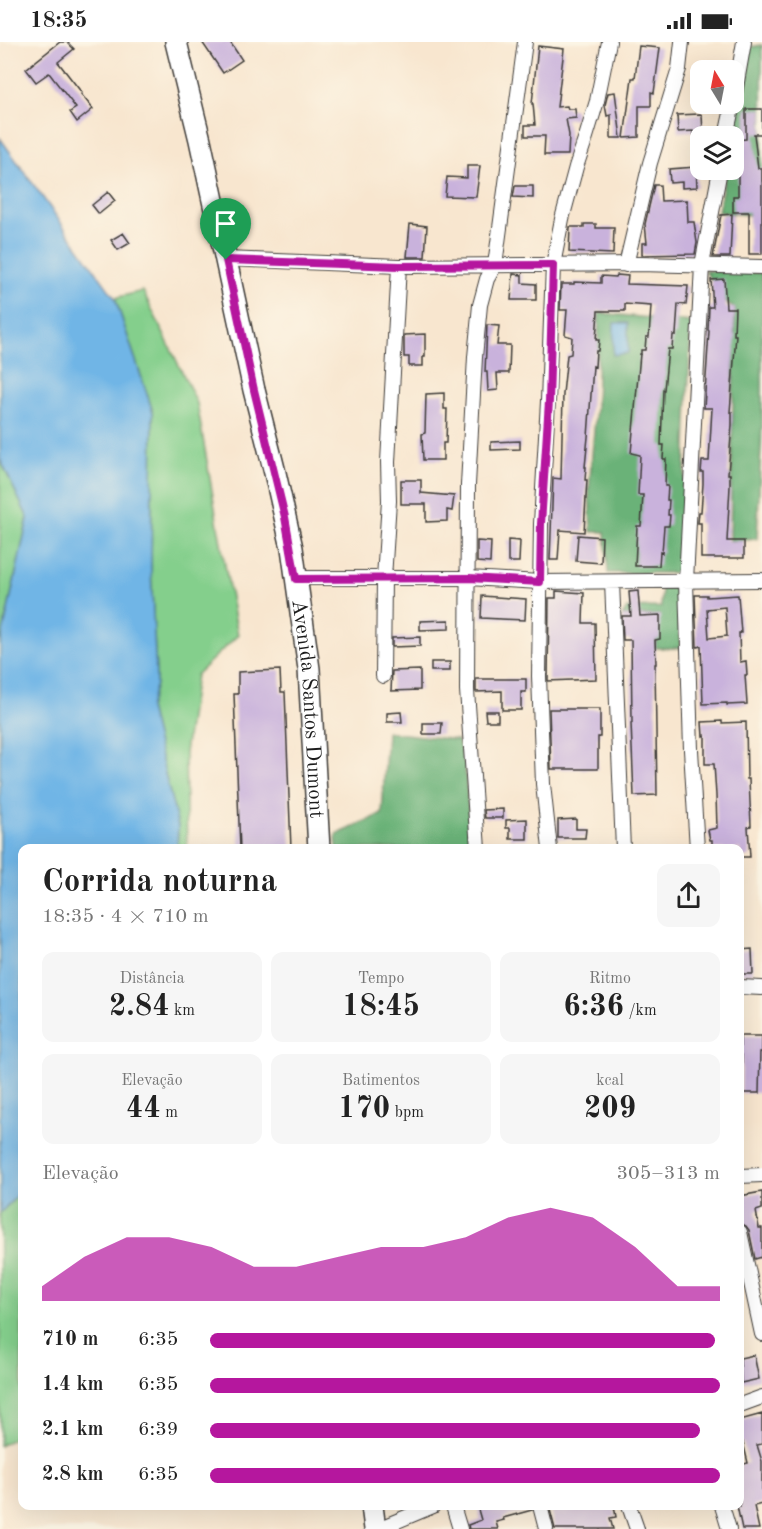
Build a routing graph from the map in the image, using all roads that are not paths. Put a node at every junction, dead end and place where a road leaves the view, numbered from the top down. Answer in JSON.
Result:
{"nodes":[{"id":1,"x":176,"y":42,"type":"edge"},
{"id":2,"x":525,"y":42,"type":"edge"},
{"id":3,"x":609,"y":42,"type":"edge"},
{"id":4,"x":682,"y":42,"type":"edge"},
{"id":5,"x":744,"y":42,"type":"edge"},
{"id":6,"x":741,"y":60,"type":"edge"},
{"id":7,"x":718,"y":180,"type":"edge"},
{"id":8,"x":226,"y":260,"type":"junction"},
{"id":9,"x":495,"y":265,"type":"junction"},
{"id":10,"x":553,"y":265,"type":"junction"},
{"id":11,"x":626,"y":265,"type":"junction"},
{"id":12,"x":702,"y":265,"type":"junction"},
{"id":13,"x":399,"y":266,"type":"junction"},
{"id":14,"x":762,"y":267,"type":"edge"},
{"id":15,"x":384,"y":578,"type":"junction"},
{"id":16,"x":469,"y":578,"type":"junction"},
{"id":17,"x":296,"y":579,"type":"junction"},
{"id":18,"x":762,"y":580,"type":"edge"},
{"id":19,"x":686,"y":581,"type":"junction"},
{"id":20,"x":540,"y":582,"type":"junction"},
{"id":21,"x":612,"y":582,"type":"junction"},
{"id":22,"x":383,"y":676,"type":"dead end"},
{"id":23,"x":318,"y":844,"type":"edge"},
{"id":24,"x":477,"y":844,"type":"edge"},
{"id":25,"x":549,"y":844,"type":"edge"},
{"id":26,"x":623,"y":844,"type":"edge"},
{"id":27,"x":697,"y":844,"type":"edge"},
{"id":28,"x":744,"y":987,"type":"edge"},
{"id":29,"x":762,"y":988,"type":"edge"},
{"id":30,"x":762,"y":1175,"type":"edge"},
{"id":31,"x":744,"y":1176,"type":"edge"},
{"id":32,"x":744,"y":1251,"type":"edge"},
{"id":33,"x":762,"y":1334,"type":"edge"},
{"id":34,"x":762,"y":1397,"type":"edge"},
{"id":35,"x":744,"y":1404,"type":"edge"},
{"id":36,"x":373,"y":1510,"type":"edge"},
{"id":37,"x":423,"y":1510,"type":"edge"},
{"id":38,"x":454,"y":1510,"type":"edge"},
{"id":39,"x":541,"y":1510,"type":"edge"},
{"id":40,"x":630,"y":1510,"type":"edge"},
{"id":41,"x":723,"y":1510,"type":"edge"},
{"id":42,"x":376,"y":1529,"type":"edge"},
{"id":43,"x":460,"y":1529,"type":"edge"},
{"id":44,"x":546,"y":1529,"type":"edge"},
{"id":45,"x":637,"y":1529,"type":"edge"},
{"id":46,"x":729,"y":1529,"type":"edge"}],
"edges":[{"from":1,"to":8,"type":"main road","name":"Avenida Santos Dumont"},
{"from":2,"to":9,"type":"street"},
{"from":3,"to":10,"type":"street"},
{"from":4,"to":11,"type":"street"},
{"from":5,"to":6,"type":"street"},
{"from":7,"to":12,"type":"street"},
{"from":8,"to":13,"type":"street"},
{"from":8,"to":17,"type":"main road","name":"Avenida Santos Dumont"},
{"from":9,"to":10,"type":"street"},
{"from":9,"to":13,"type":"street"},
{"from":9,"to":16,"type":"street"},
{"from":10,"to":11,"type":"street"},
{"from":10,"to":20,"type":"street"},
{"from":11,"to":12,"type":"street"},
{"from":12,"to":14,"type":"street"},
{"from":12,"to":19,"type":"street"},
{"from":13,"to":15,"type":"street"},
{"from":15,"to":16,"type":"street"},
{"from":15,"to":17,"type":"street"},
{"from":15,"to":22,"type":"street"},
{"from":16,"to":20,"type":"street"},
{"from":16,"to":24,"type":"street"},
{"from":17,"to":23,"type":"main road","name":"Avenida Santos Dumont"},
{"from":18,"to":19,"type":"street"},
{"from":19,"to":21,"type":"street"},
{"from":19,"to":27,"type":"street"},
{"from":20,"to":21,"type":"street"},
{"from":20,"to":25,"type":"street"},
{"from":21,"to":26,"type":"street"},
{"from":28,"to":29,"type":"street"},
{"from":30,"to":31,"type":"street"},
{"from":32,"to":33,"type":"street"},
{"from":34,"to":35,"type":"street"},
{"from":36,"to":42,"type":"main road"},
{"from":37,"to":42,"type":"street"},
{"from":38,"to":43,"type":"street"},
{"from":39,"to":44,"type":"street"},
{"from":40,"to":45,"type":"street"},
{"from":41,"to":46,"type":"street"}]}
